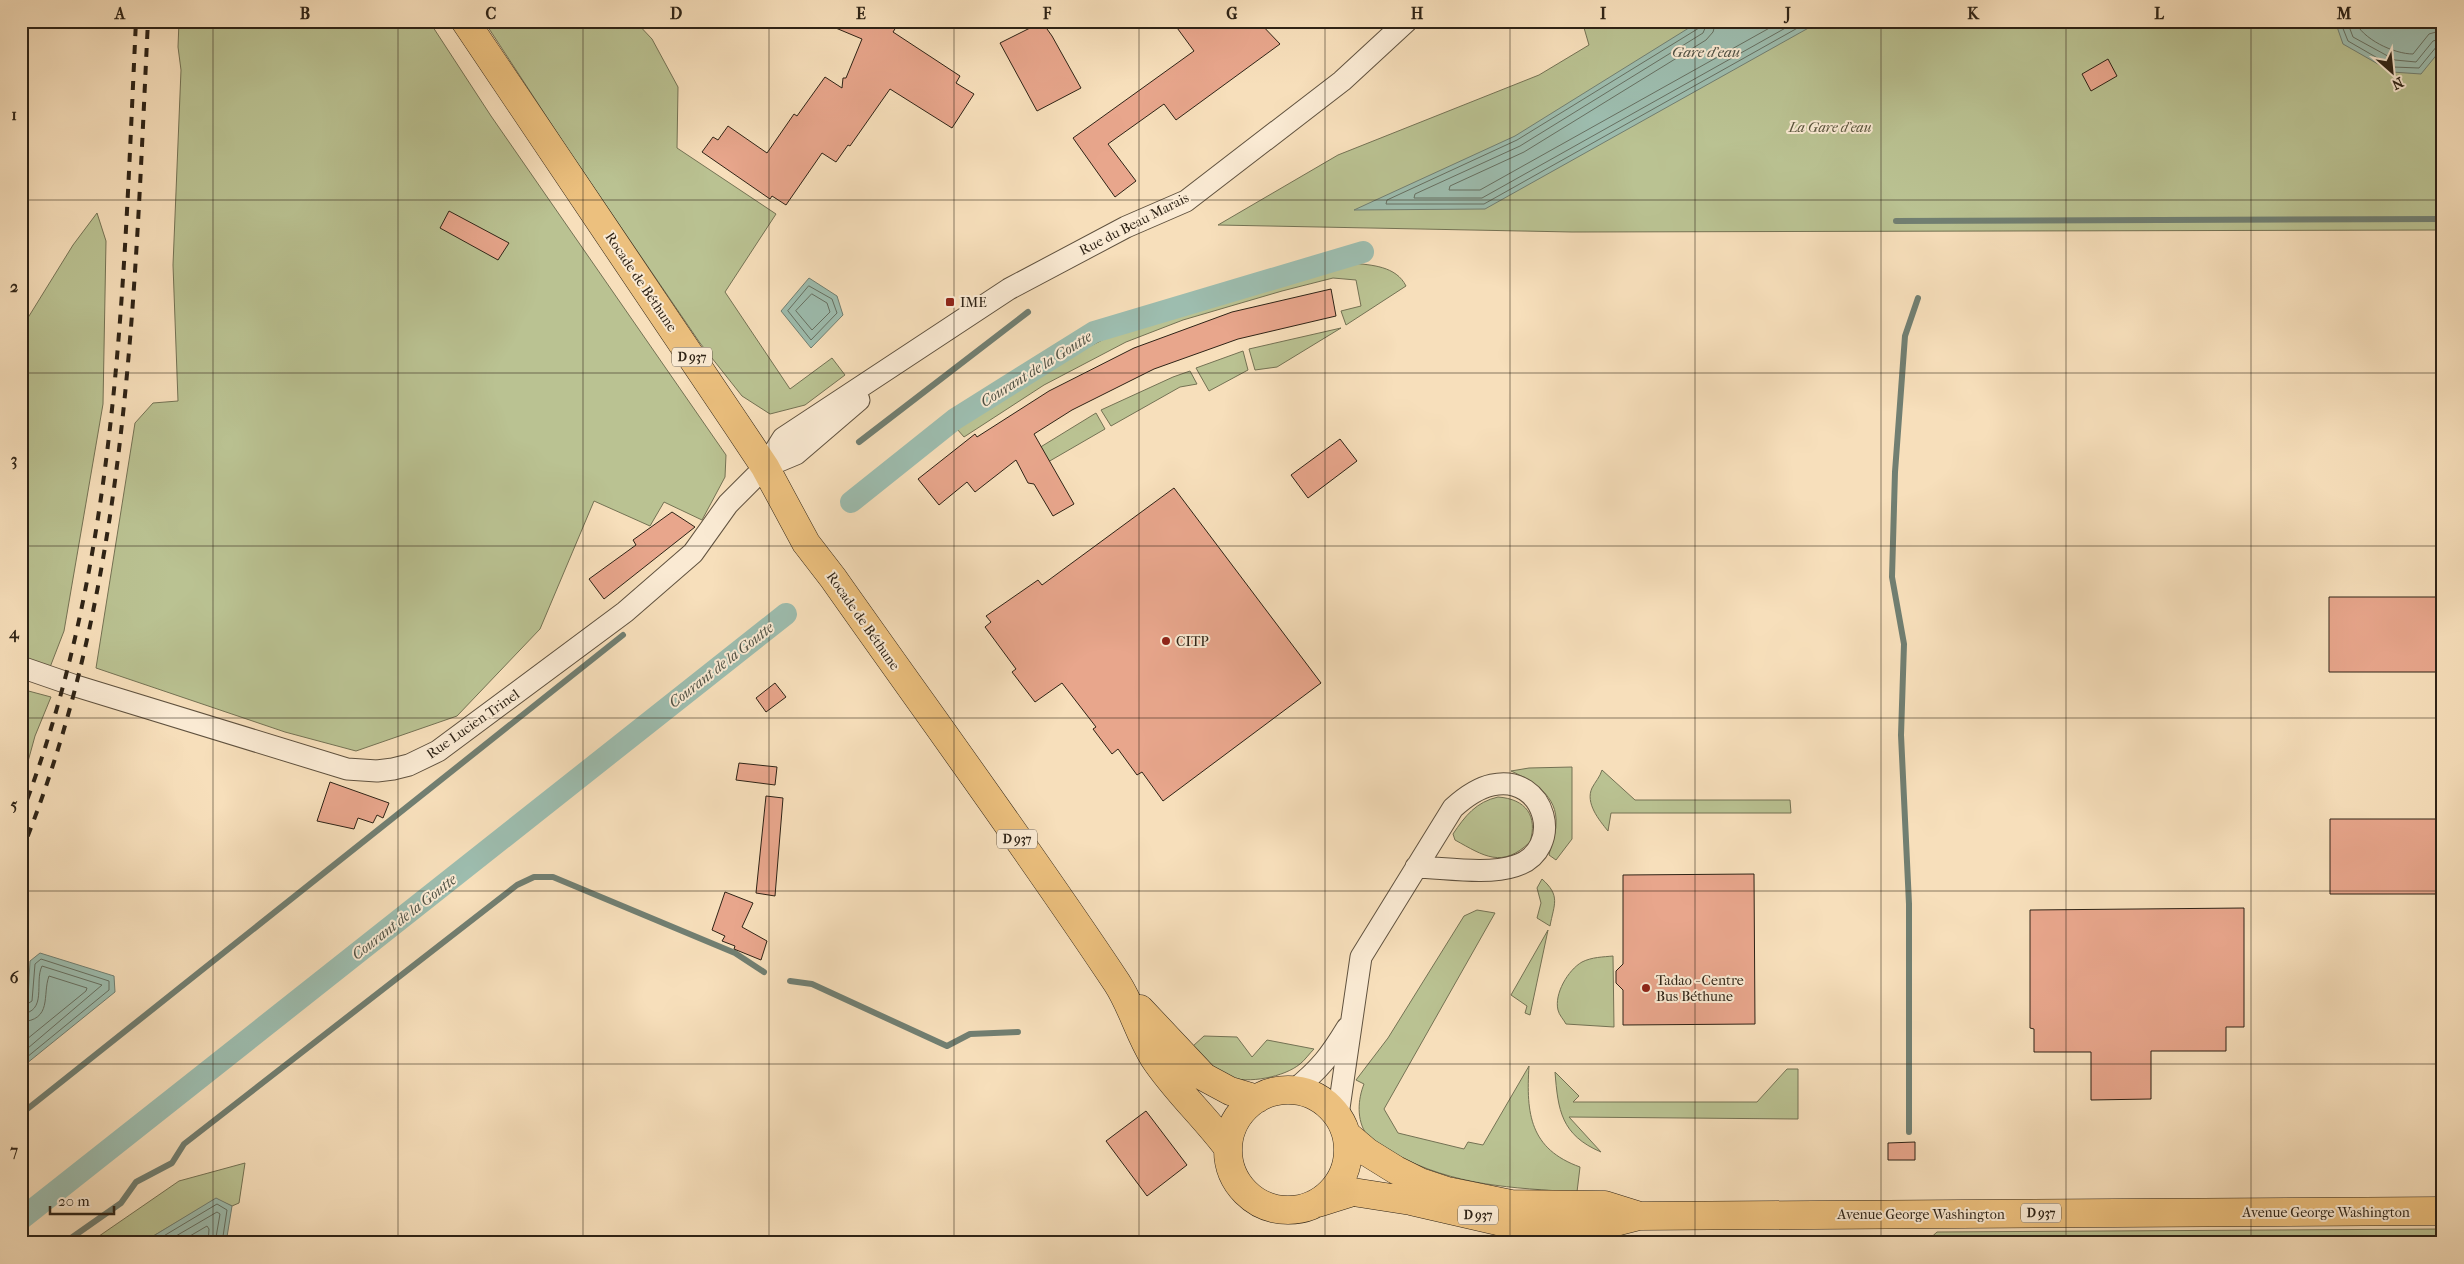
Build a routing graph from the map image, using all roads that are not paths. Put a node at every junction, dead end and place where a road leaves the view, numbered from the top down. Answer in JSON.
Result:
{"nodes":[{"id":1,"x":465,"y":21,"type":"edge"},
{"id":2,"x":1408,"y":21,"type":"edge"},
{"id":3,"x":765,"y":468,"type":"junction"},
{"id":4,"x":21,"y":667,"type":"edge"},
{"id":5,"x":1416,"y":868,"type":"junction"},
{"id":6,"x":1118,"y":986,"type":"junction"},
{"id":7,"x":1352,"y":1019,"type":"junction"},
{"id":8,"x":1294,"y":1090,"type":"junction"},
{"id":9,"x":1257,"y":1099,"type":"junction"},
{"id":10,"x":1342,"y":1125,"type":"junction"},
{"id":11,"x":1228,"y":1148,"type":"junction"},
{"id":12,"x":1318,"y":1203,"type":"junction"},
{"id":13,"x":2443,"y":1212,"type":"edge"},
{"id":14,"x":1639,"y":1216,"type":"junction"}],
"edges":[{"from":1,"to":3,"type":"main road","name":"Rocade de Béthune","number":"D 937"},
{"from":2,"to":3,"type":"street","name":"Rue du Beau Marais"},
{"from":3,"to":4,"type":"street","name":"Rue Lucien Trinel"},
{"from":3,"to":6,"type":"main road","name":"Rocade de Béthune","number":"D 937"},
{"from":5,"to":5,"type":"street"},
{"from":5,"to":7,"type":"street"},
{"from":6,"to":9,"type":"main road","number":"D 937"},
{"from":6,"to":11,"type":"main road","number":"D 937"},
{"from":7,"to":8,"type":"street"},
{"from":7,"to":10,"type":"street"},
{"from":8,"to":9,"type":"main road"},
{"from":8,"to":10,"type":"main road"},
{"from":9,"to":11,"type":"main road"},
{"from":10,"to":12,"type":"main road"},
{"from":10,"to":14,"type":"main road","name":"Avenue George Washington","number":"D 937"},
{"from":11,"to":12,"type":"main road"},
{"from":12,"to":14,"type":"main road","name":"Avenue George Washington","number":"D 937"},
{"from":13,"to":14,"type":"main road","name":"Avenue George Washington","number":"D 937"}]}
